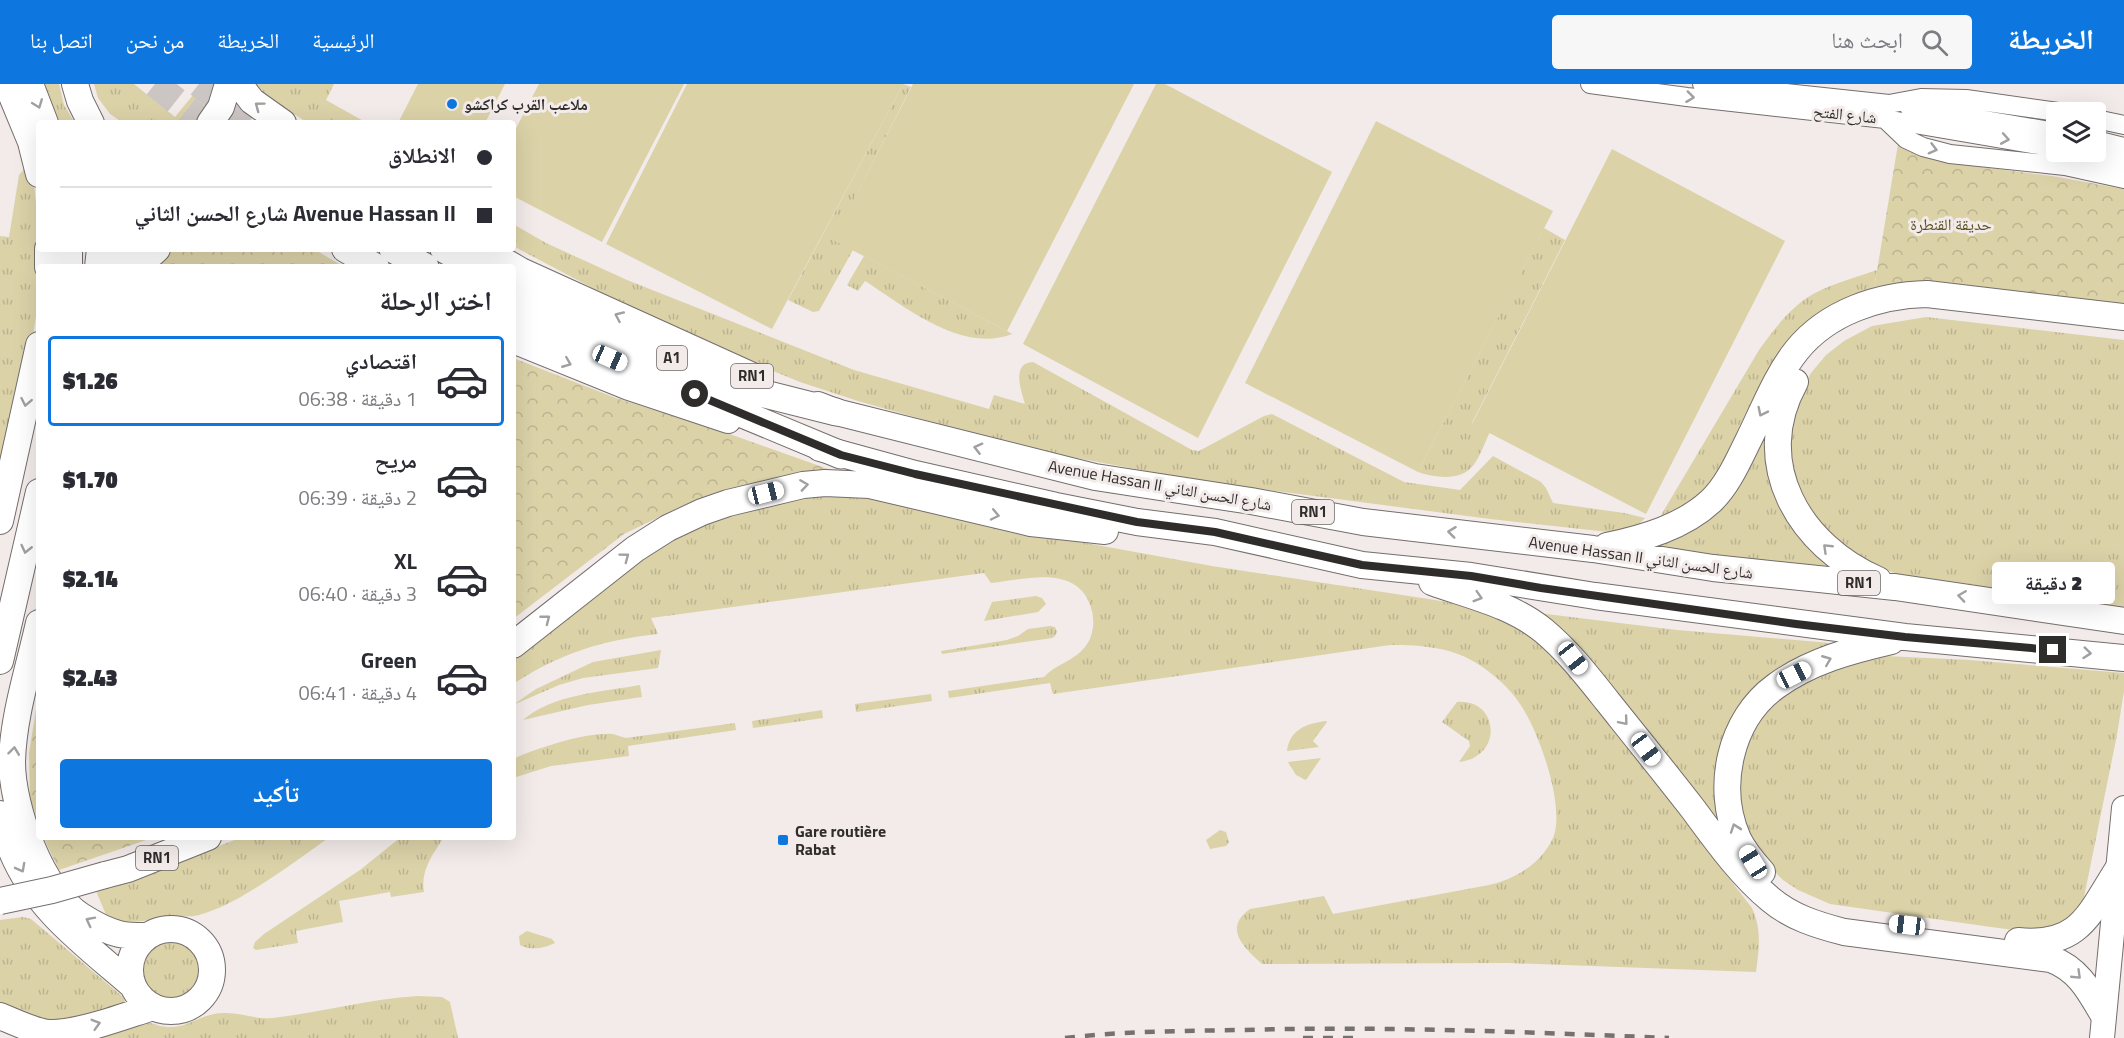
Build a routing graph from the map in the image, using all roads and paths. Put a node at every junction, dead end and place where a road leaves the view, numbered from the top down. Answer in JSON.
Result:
{"nodes":[{"id":1,"x":7,"y":84,"type":"edge"},
{"id":2,"x":30,"y":84,"type":"edge"},
{"id":3,"x":75,"y":84,"type":"edge"},
{"id":4,"x":228,"y":84,"type":"edge"},
{"id":5,"x":239,"y":84,"type":"edge"},
{"id":6,"x":1590,"y":84,"type":"edge"},
{"id":7,"x":1702,"y":84,"type":"edge"},
{"id":8,"x":2046,"y":110,"type":"edge"},
{"id":9,"x":1887,"y":111,"type":"junction"},
{"id":10,"x":44,"y":120,"type":"edge"},
{"id":11,"x":91,"y":120,"type":"edge"},
{"id":12,"x":212,"y":120,"type":"edge"},
{"id":13,"x":279,"y":120,"type":"edge"},
{"id":14,"x":2106,"y":121,"type":"edge"},
{"id":15,"x":2124,"y":125,"type":"edge"},
{"id":16,"x":2046,"y":131,"type":"edge"},
{"id":17,"x":2106,"y":142,"type":"edge"},
{"id":18,"x":2046,"y":146,"type":"edge"},
{"id":19,"x":2124,"y":147,"type":"edge"},
{"id":20,"x":2106,"y":159,"type":"edge"},
{"id":21,"x":36,"y":160,"type":"edge"},
{"id":22,"x":2124,"y":162,"type":"edge"},
{"id":23,"x":2124,"y":179,"type":"edge"},
{"id":24,"x":154,"y":252,"type":"edge"},
{"id":25,"x":350,"y":252,"type":"edge"},
{"id":26,"x":398,"y":252,"type":"edge"},
{"id":27,"x":449,"y":252,"type":"edge"},
{"id":28,"x":488,"y":252,"type":"edge"},
{"id":29,"x":140,"y":264,"type":"edge"},
{"id":30,"x":371,"y":264,"type":"edge"},
{"id":31,"x":420,"y":264,"type":"edge"},
{"id":32,"x":471,"y":264,"type":"edge"},
{"id":33,"x":509,"y":264,"type":"edge"},
{"id":34,"x":516,"y":268,"type":"edge"},
{"id":35,"x":516,"y":287,"type":"edge"},
{"id":36,"x":516,"y":314,"type":"edge"},
{"id":37,"x":2124,"y":316,"type":"edge"},
{"id":38,"x":2124,"y":330,"type":"edge"},
{"id":39,"x":516,"y":341,"type":"edge"},
{"id":40,"x":36,"y":359,"type":"edge"},
{"id":41,"x":836,"y":412,"type":"junction"},
{"id":42,"x":841,"y":455,"type":"junction"},
{"id":43,"x":36,"y":505,"type":"edge"},
{"id":44,"x":0,"y":521,"type":"edge"},
{"id":45,"x":1272,"y":544,"type":"junction"},
{"id":46,"x":1593,"y":549,"type":"junction"},
{"id":47,"x":1404,"y":570,"type":"junction"},
{"id":48,"x":1895,"y":587,"type":"junction"},
{"id":49,"x":2124,"y":621,"type":"edge"},
{"id":50,"x":36,"y":636,"type":"edge"},
{"id":51,"x":1905,"y":637,"type":"junction"},
{"id":52,"x":516,"y":643,"type":"edge"},
{"id":53,"x":2124,"y":658,"type":"edge"},
{"id":54,"x":0,"y":660,"type":"edge"},
{"id":55,"x":2124,"y":808,"type":"edge"},
{"id":56,"x":0,"y":814,"type":"edge"},
{"id":57,"x":201,"y":840,"type":"edge"},
{"id":58,"x":2118,"y":869,"type":"junction"},
{"id":59,"x":0,"y":901,"type":"edge"},
{"id":60,"x":146,"y":936,"type":"junction"},
{"id":61,"x":132,"y":985,"type":"junction"},
{"id":62,"x":153,"y":1007,"type":"junction"},
{"id":63,"x":0,"y":1016,"type":"edge"},
{"id":64,"x":2103,"y":1026,"type":"edge"}],
"edges":[{"from":1,"to":21,"type":"highway"},
{"from":2,"to":10,"type":"highway","one_way":true},
{"from":3,"to":11,"type":"highway"},
{"from":4,"to":12,"type":"highway"},
{"from":13,"to":5,"type":"highway","one_way":true},
{"from":6,"to":9,"type":"street","name":"شارع الفتح","one_way":true},
{"from":7,"to":9,"type":"street","name":"شارع الفتح"},
{"from":8,"to":9,"type":"street","name":"شارع الفتح"},
{"from":9,"to":16,"type":"street"},
{"from":9,"to":18,"type":"street","one_way":true},
{"from":9,"to":23,"type":"street","name":"شارع الفتح","one_way":true},
{"from":14,"to":15,"type":"street"},
{"from":17,"to":19,"type":"street"},
{"from":20,"to":22,"type":"street"},
{"from":24,"to":29,"type":"highway"},
{"from":25,"to":30,"type":"highway"},
{"from":26,"to":31,"type":"highway"},
{"from":27,"to":32,"type":"highway"},
{"from":33,"to":28,"type":"highway","name":"Avenue Hassan II شارع الحسن الثاني","number":"RN1","one_way":true},
{"from":41,"to":34,"type":"highway","name":"Avenue Hassan II شارع الحسن الثاني","number":"RN1","one_way":true},
{"from":35,"to":41,"type":"highway","number":"A1"},
{"from":36,"to":42,"type":"highway","number":"A1"},
{"from":37,"to":46,"type":"highway","one_way":true},
{"from":48,"to":38,"type":"highway","one_way":true},
{"from":39,"to":42,"type":"highway","number":"RN1","one_way":true},
{"from":40,"to":44,"type":"highway","one_way":true},
{"from":46,"to":41,"type":"highway","name":"Avenue Hassan II شارع الحسن الثاني","number":"RN1","one_way":true},
{"from":42,"to":45,"type":"highway","number":"RN1"},
{"from":43,"to":54,"type":"highway","one_way":true},
{"from":45,"to":47,"type":"highway","number":"RN1"},
{"from":52,"to":45,"type":"highway","number":"RN1","one_way":true},
{"from":46,"to":48,"type":"highway","name":"Avenue Hassan II شارع الحسن الثاني","number":"RN1"},
{"from":47,"to":51,"type":"highway","number":"RN1"},
{"from":47,"to":64,"type":"highway","one_way":true},
{"from":49,"to":48,"type":"highway","name":"Avenue Hassan II شارع الحسن الثاني","number":"RN1","one_way":true},
{"from":60,"to":50,"type":"highway","one_way":true},
{"from":51,"to":53,"type":"highway","number":"RN1","one_way":true},
{"from":58,"to":51,"type":"highway","one_way":true},
{"from":55,"to":58,"type":"main road"},
{"from":56,"to":61,"type":"highway","one_way":true},
{"from":57,"to":59,"type":"highway","number":"RN1","bridge":true},
{"from":58,"to":64,"type":"main road"},
{"from":60,"to":61,"type":"highway"},
{"from":60,"to":62,"type":"highway"},
{"from":61,"to":62,"type":"highway"},
{"from":63,"to":62,"type":"highway","one_way":true}]}
